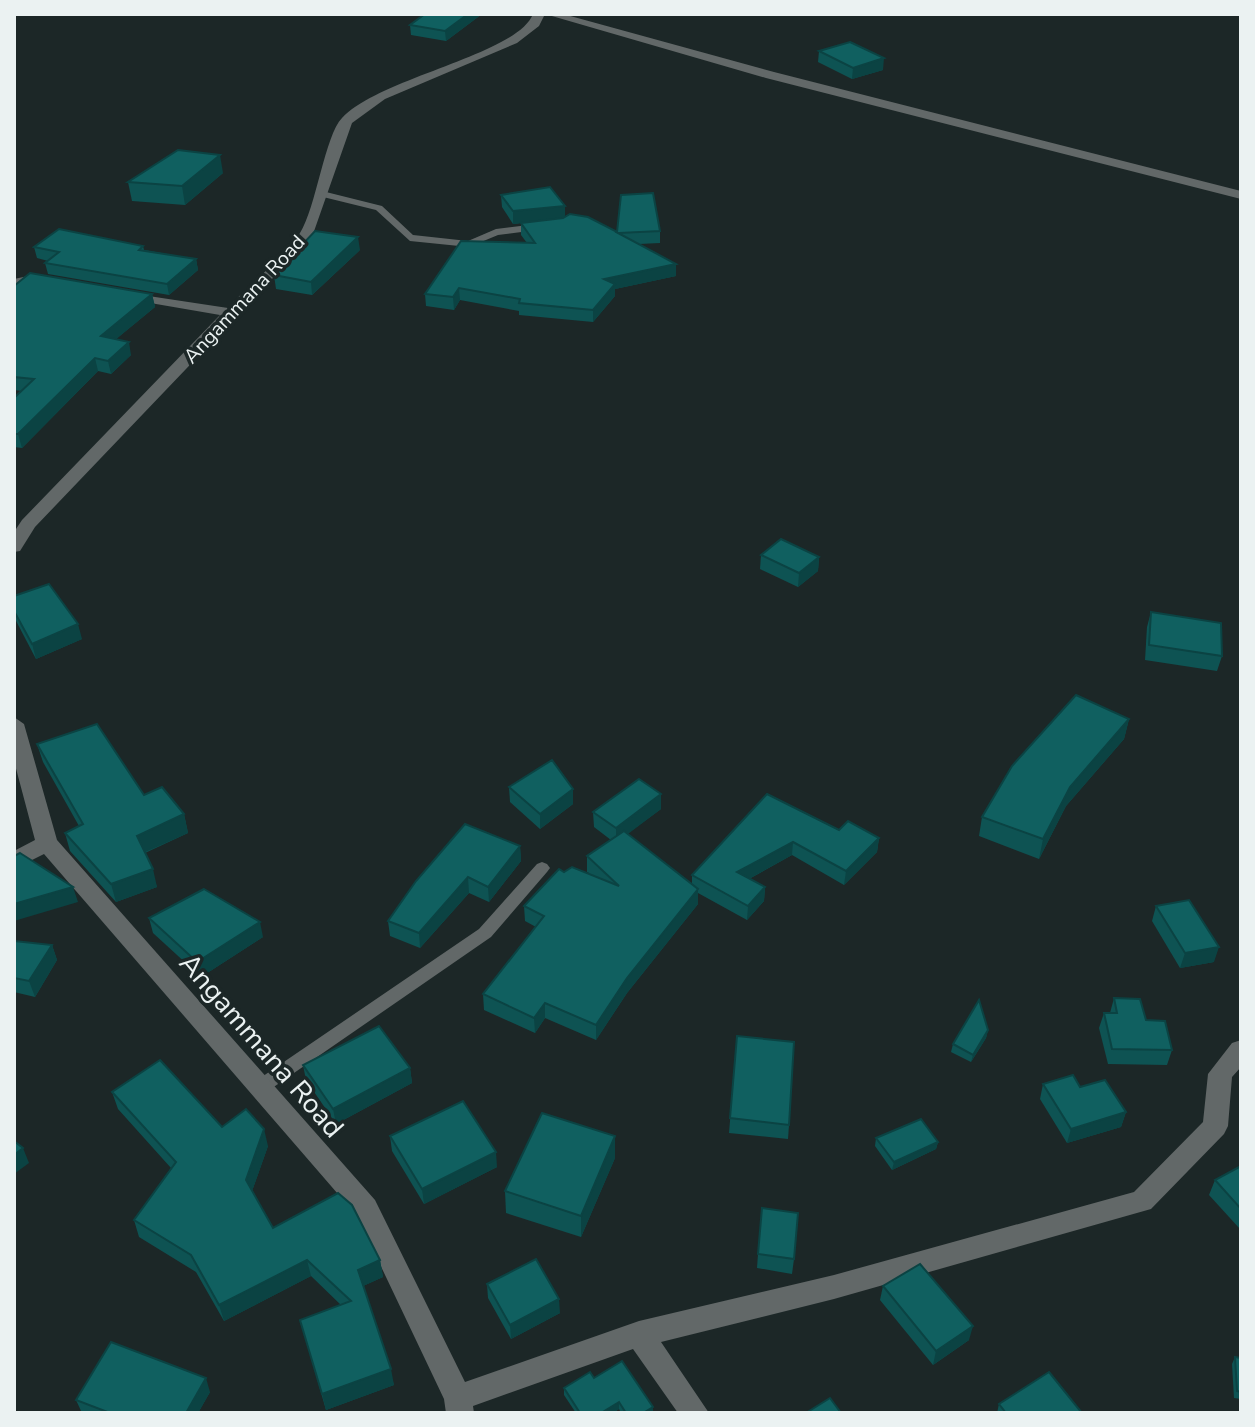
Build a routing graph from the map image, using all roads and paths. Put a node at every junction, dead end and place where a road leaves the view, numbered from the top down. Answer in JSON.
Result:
{"nodes":[{"id":1,"x":539,"y":14,"type":"edge"},
{"id":2,"x":550,"y":14,"type":"edge"},
{"id":3,"x":322,"y":194,"type":"junction"},
{"id":4,"x":1241,"y":195,"type":"edge"},
{"id":5,"x":550,"y":226,"type":"edge"},
{"id":6,"x":14,"y":283,"type":"edge"},
{"id":7,"x":63,"y":284,"type":"edge"},
{"id":8,"x":110,"y":292,"type":"edge"},
{"id":9,"x":233,"y":313,"type":"junction"},
{"id":10,"x":14,"y":547,"type":"edge"},
{"id":11,"x":14,"y":724,"type":"edge"},
{"id":12,"x":47,"y":843,"type":"junction"},
{"id":13,"x":14,"y":861,"type":"edge"},
{"id":14,"x":542,"y":868,"type":"dead end"},
{"id":15,"x":1241,"y":1050,"type":"edge"},
{"id":16,"x":259,"y":1088,"type":"junction"},
{"id":17,"x":639,"y":1334,"type":"junction"},
{"id":18,"x":459,"y":1405,"type":"edge"},
{"id":19,"x":695,"y":1413,"type":"edge"}],
"edges":[{"from":1,"to":3,"type":"street","name":"Angammana Road"},
{"from":2,"to":4,"type":"street"},
{"from":3,"to":5,"type":"lane"},
{"from":3,"to":9,"type":"street","name":"Angammana Road"},
{"from":6,"to":7,"type":"street"},
{"from":8,"to":9,"type":"street"},
{"from":9,"to":10,"type":"street","name":"Angammana Road"},
{"from":11,"to":12,"type":"street","name":"Angammana Road"},
{"from":12,"to":13,"type":"street"},
{"from":12,"to":16,"type":"street","name":"Angammana Road"},
{"from":14,"to":16,"type":"lane"},
{"from":15,"to":17,"type":"street"},
{"from":16,"to":18,"type":"street","name":"Angammana Road"},
{"from":17,"to":18,"type":"street"},
{"from":17,"to":19,"type":"street"}]}
